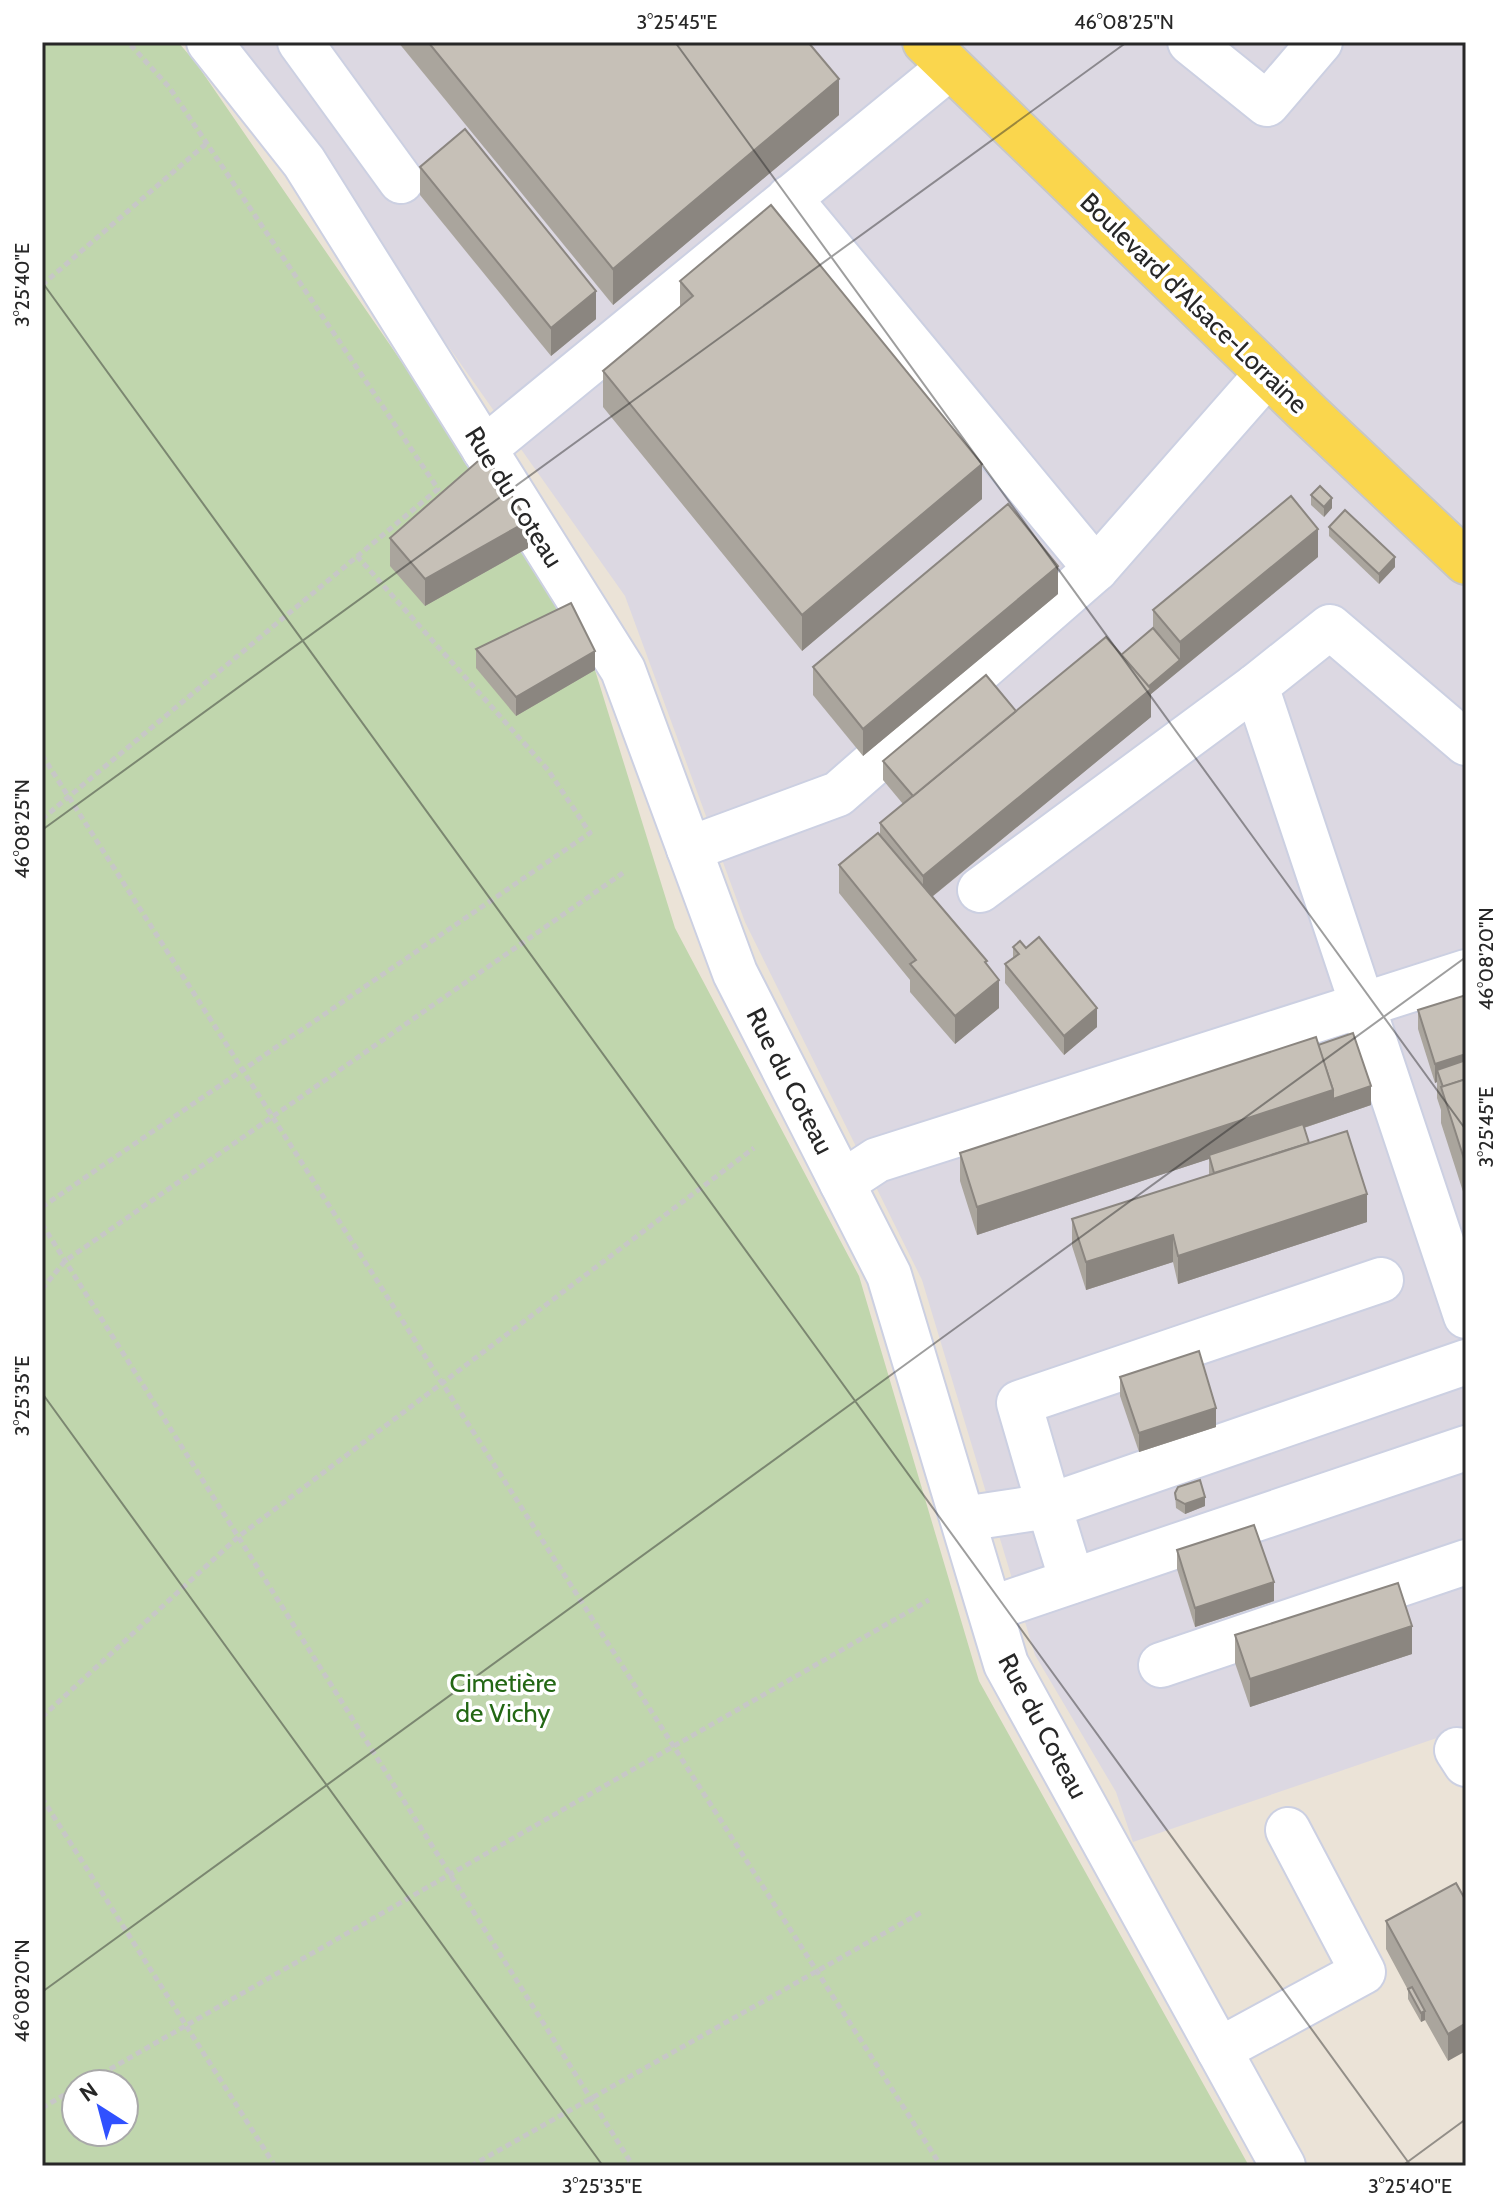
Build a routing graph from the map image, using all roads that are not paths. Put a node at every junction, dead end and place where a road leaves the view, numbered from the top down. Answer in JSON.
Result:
{"nodes":[{"id":1,"x":209,"y":42,"type":"edge"},
{"id":2,"x":300,"y":42,"type":"edge"},
{"id":3,"x":1190,"y":42,"type":"edge"},
{"id":4,"x":1320,"y":42,"type":"edge"},
{"id":5,"x":937,"y":54,"type":"edge"},
{"id":6,"x":401,"y":181,"type":"dead end"},
{"id":7,"x":789,"y":198,"type":"junction"},
{"id":8,"x":1267,"y":374,"type":"junction"},
{"id":9,"x":484,"y":449,"type":"junction"},
{"id":10,"x":1466,"y":562,"type":"edge"},
{"id":11,"x":1096,"y":569,"type":"junction"},
{"id":12,"x":1256,"y":686,"type":"junction"},
{"id":13,"x":1466,"y":743,"type":"edge"},
{"id":14,"x":689,"y":849,"type":"junction"},
{"id":15,"x":980,"y":890,"type":"dead end"},
{"id":16,"x":1466,"y":972,"type":"edge"},
{"id":17,"x":1364,"y":1006,"type":"junction"},
{"id":18,"x":842,"y":1183,"type":"junction"},
{"id":19,"x":1458,"y":1265,"type":"edge"},
{"id":20,"x":1381,"y":1280,"type":"dead end"},
{"id":21,"x":1466,"y":1316,"type":"edge"},
{"id":22,"x":1466,"y":1362,"type":"edge"},
{"id":23,"x":1466,"y":1448,"type":"edge"},
{"id":24,"x":1049,"y":1506,"type":"junction"},
{"id":25,"x":963,"y":1519,"type":"junction"},
{"id":26,"x":1466,"y":1562,"type":"edge"},
{"id":27,"x":1072,"y":1581,"type":"junction"},
{"id":28,"x":990,"y":1609,"type":"junction"},
{"id":29,"x":1161,"y":1665,"type":"dead end"},
{"id":30,"x":1288,"y":1830,"type":"dead end"},
{"id":31,"x":1219,"y":2050,"type":"junction"},
{"id":32,"x":1283,"y":2166,"type":"edge"}],
"edges":[{"from":1,"to":9,"type":"street","name":"Rue du Coteau"},
{"from":2,"to":6,"type":"street"},
{"from":3,"to":4,"type":"street"},
{"from":5,"to":7,"type":"street"},
{"from":5,"to":8,"type":"main road","name":"Boulevard d'Alsace-Lorraine"},
{"from":7,"to":9,"type":"street"},
{"from":7,"to":11,"type":"street"},
{"from":8,"to":10,"type":"main road","name":"Boulevard d'Alsace-Lorraine"},
{"from":8,"to":11,"type":"street"},
{"from":9,"to":14,"type":"street","name":"Rue du Coteau"},
{"from":11,"to":14,"type":"street"},
{"from":12,"to":13,"type":"street"},
{"from":12,"to":15,"type":"street"},
{"from":12,"to":17,"type":"street"},
{"from":14,"to":18,"type":"street","name":"Rue du Coteau"},
{"from":16,"to":17,"type":"street"},
{"from":17,"to":18,"type":"street"},
{"from":17,"to":19,"type":"street"},
{"from":18,"to":25,"type":"street","name":"Rue du Coteau"},
{"from":19,"to":21,"type":"street"},
{"from":20,"to":24,"type":"street"},
{"from":22,"to":24,"type":"street"},
{"from":23,"to":27,"type":"street"},
{"from":24,"to":25,"type":"street"},
{"from":24,"to":27,"type":"street"},
{"from":25,"to":28,"type":"street","name":"Rue du Coteau"},
{"from":26,"to":29,"type":"street"},
{"from":27,"to":28,"type":"street"},
{"from":28,"to":31,"type":"street","name":"Rue du Coteau"},
{"from":30,"to":31,"type":"street"},
{"from":31,"to":32,"type":"street","name":"Rue du Coteau"}]}
